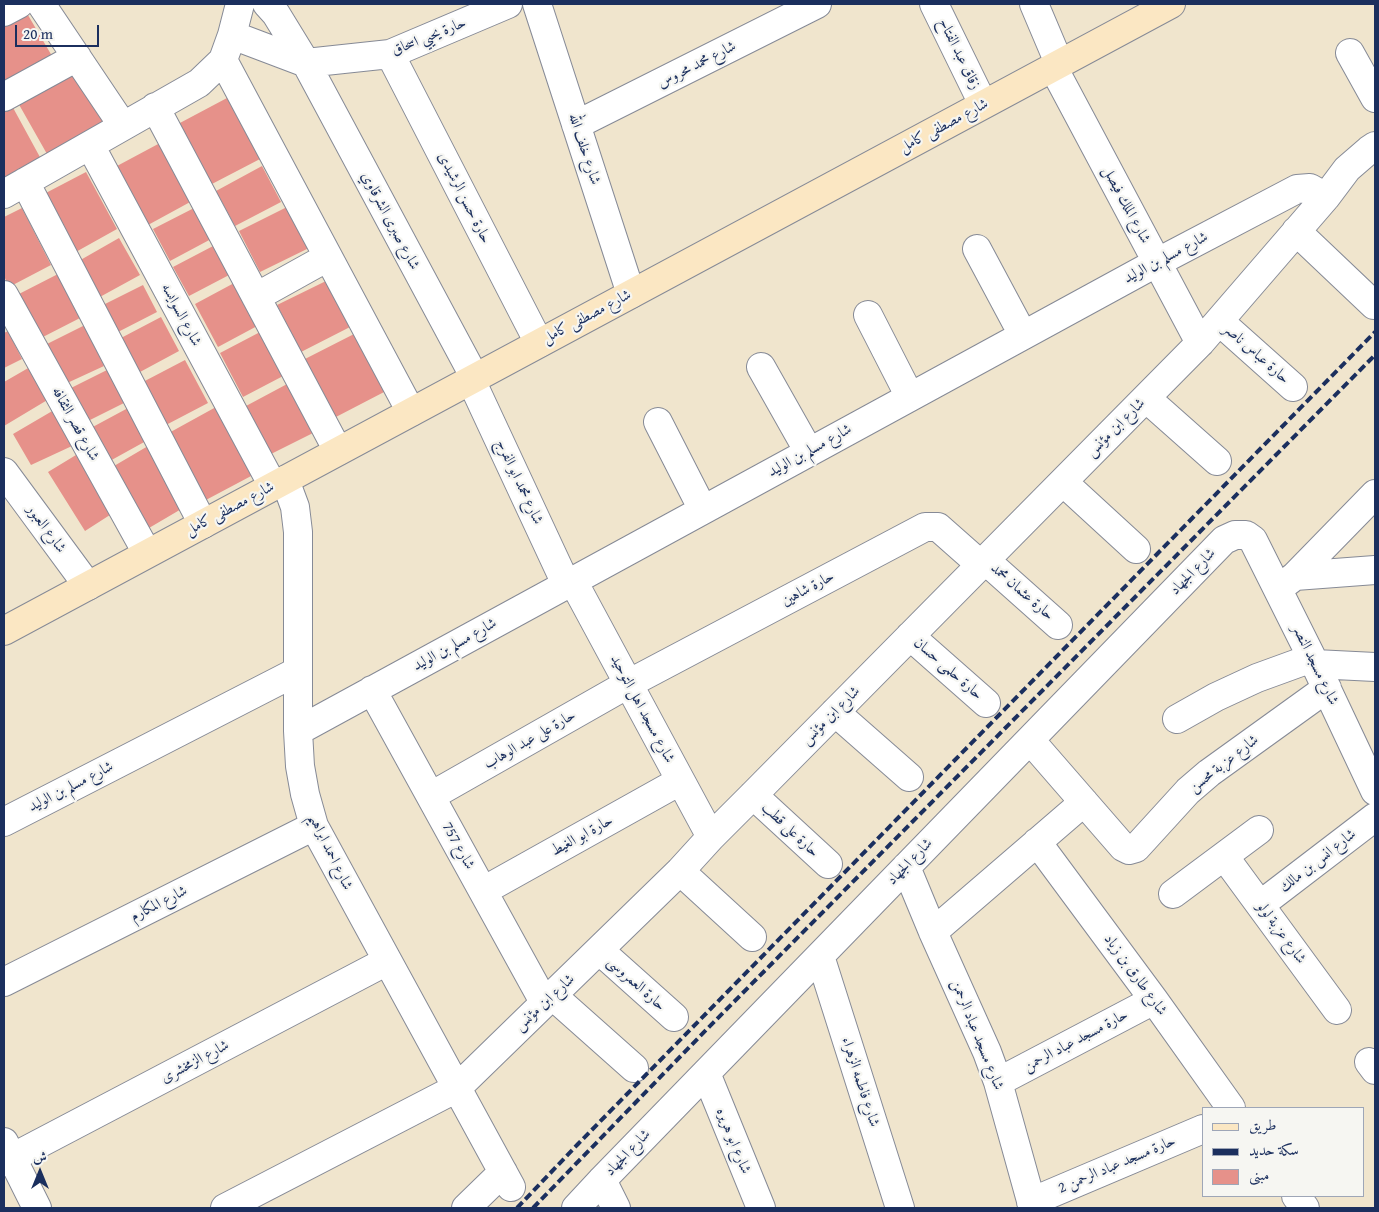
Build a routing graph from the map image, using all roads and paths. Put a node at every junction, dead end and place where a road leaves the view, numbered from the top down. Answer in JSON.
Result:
{"nodes":[{"id":1,"x":19,"y":4,"type":"edge"},
{"id":2,"x":41,"y":4,"type":"edge"},
{"id":3,"x":240,"y":4,"type":"edge"},
{"id":4,"x":267,"y":4,"type":"edge"},
{"id":5,"x":508,"y":4,"type":"edge"},
{"id":6,"x":537,"y":4,"type":"edge"},
{"id":7,"x":817,"y":4,"type":"edge"},
{"id":8,"x":934,"y":4,"type":"edge"},
{"id":9,"x":1034,"y":4,"type":"edge"},
{"id":10,"x":1171,"y":4,"type":"edge"},
{"id":11,"x":4,"y":12,"type":"edge"},
{"id":12,"x":227,"y":48,"type":"junction"},
{"id":13,"x":1350,"y":53,"type":"dead end"},
{"id":14,"x":390,"y":54,"type":"junction"},
{"id":15,"x":77,"y":57,"type":"junction"},
{"id":16,"x":306,"y":64,"type":"junction"},
{"id":17,"x":1056,"y":65,"type":"junction"},
{"id":18,"x":4,"y":97,"type":"edge"},
{"id":19,"x":1375,"y":98,"type":"edge"},
{"id":20,"x":983,"y":104,"type":"junction"},
{"id":21,"x":155,"y":107,"type":"junction"},
{"id":22,"x":123,"y":126,"type":"junction"},
{"id":23,"x":576,"y":126,"type":"junction"},
{"id":24,"x":90,"y":145,"type":"junction"},
{"id":25,"x":1375,"y":146,"type":"edge"},
{"id":26,"x":14,"y":188,"type":"edge"},
{"id":27,"x":1326,"y":197,"type":"junction"},
{"id":28,"x":1296,"y":231,"type":"junction"},
{"id":29,"x":977,"y":249,"type":"dead end"},
{"id":30,"x":328,"y":257,"type":"junction"},
{"id":31,"x":1156,"y":262,"type":"junction"},
{"id":32,"x":631,"y":294,"type":"junction"},
{"id":33,"x":4,"y":295,"type":"edge"},
{"id":34,"x":256,"y":297,"type":"junction"},
{"id":35,"x":1374,"y":306,"type":"edge"},
{"id":36,"x":868,"y":315,"type":"dead end"},
{"id":37,"x":1219,"y":321,"type":"junction"},
{"id":38,"x":1023,"y":335,"type":"junction"},
{"id":39,"x":539,"y":343,"type":"junction"},
{"id":40,"x":1200,"y":343,"type":"junction"},
{"id":41,"x":761,"y":366,"type":"dead end"},
{"id":42,"x":473,"y":379,"type":"junction"},
{"id":43,"x":1294,"y":387,"type":"dead end"},
{"id":44,"x":910,"y":397,"type":"junction"},
{"id":45,"x":1146,"y":398,"type":"junction"},
{"id":46,"x":411,"y":412,"type":"junction"},
{"id":47,"x":658,"y":422,"type":"dead end"},
{"id":48,"x":338,"y":451,"type":"junction"},
{"id":49,"x":810,"y":452,"type":"junction"},
{"id":50,"x":1217,"y":461,"type":"dead end"},
{"id":51,"x":4,"y":472,"type":"edge"},
{"id":52,"x":1063,"y":482,"type":"junction"},
{"id":53,"x":279,"y":483,"type":"junction"},
{"id":54,"x":1375,"y":494,"type":"edge"},
{"id":55,"x":702,"y":510,"type":"junction"},
{"id":56,"x":202,"y":524,"type":"junction"},
{"id":57,"x":1253,"y":540,"type":"joint"},
{"id":58,"x":1136,"y":549,"type":"dead end"},
{"id":59,"x":147,"y":554,"type":"junction"},
{"id":60,"x":983,"y":563,"type":"junction"},
{"id":61,"x":1375,"y":570,"type":"edge"},
{"id":62,"x":570,"y":582,"type":"junction"},
{"id":63,"x":1286,"y":583,"type":"junction"},
{"id":64,"x":88,"y":586,"type":"junction"},
{"id":65,"x":1058,"y":625,"type":"dead end"},
{"id":66,"x":4,"y":631,"type":"edge"},
{"id":67,"x":910,"y":636,"type":"junction"},
{"id":68,"x":1314,"y":661,"type":"junction"},
{"id":69,"x":1375,"y":667,"type":"edge"},
{"id":70,"x":298,"y":670,"type":"junction"},
{"id":71,"x":628,"y":684,"type":"junction"},
{"id":72,"x":1327,"y":688,"type":"junction"},
{"id":73,"x":372,"y":690,"type":"junction"},
{"id":74,"x":986,"y":703,"type":"dead end"},
{"id":75,"x":835,"y":712,"type":"junction"},
{"id":76,"x":1177,"y":719,"type":"dead end"},
{"id":77,"x":298,"y":731,"type":"junction"},
{"id":78,"x":1030,"y":740,"type":"junction"},
{"id":79,"x":909,"y":777,"type":"dead end"},
{"id":80,"x":680,"y":781,"type":"junction"},
{"id":81,"x":1374,"y":784,"type":"edge"},
{"id":82,"x":753,"y":795,"type":"junction"},
{"id":83,"x":431,"y":796,"type":"junction"},
{"id":84,"x":1084,"y":802,"type":"junction"},
{"id":85,"x":1375,"y":816,"type":"edge"},
{"id":86,"x":4,"y":822,"type":"edge"},
{"id":87,"x":314,"y":826,"type":"junction"},
{"id":88,"x":1259,"y":830,"type":"dead end"},
{"id":89,"x":711,"y":838,"type":"junction"},
{"id":90,"x":1038,"y":842,"type":"junction"},
{"id":91,"x":1224,"y":856,"type":"junction"},
{"id":92,"x":828,"y":864,"type":"dead end"},
{"id":93,"x":906,"y":867,"type":"junction"},
{"id":94,"x":680,"y":871,"type":"junction"},
{"id":95,"x":483,"y":891,"type":"junction"},
{"id":96,"x":1173,"y":894,"type":"dead end"},
{"id":97,"x":1260,"y":905,"type":"junction"},
{"id":98,"x":933,"y":932,"type":"junction"},
{"id":99,"x":752,"y":937,"type":"dead end"},
{"id":100,"x":599,"y":950,"type":"junction"},
{"id":101,"x":820,"y":956,"type":"junction"},
{"id":102,"x":387,"y":962,"type":"junction"},
{"id":103,"x":4,"y":982,"type":"edge"},
{"id":104,"x":548,"y":999,"type":"junction"},
{"id":105,"x":1154,"y":1000,"type":"junction"},
{"id":106,"x":1337,"y":1010,"type":"dead end"},
{"id":107,"x":674,"y":1017,"type":"dead end"},
{"id":108,"x":634,"y":1068,"type":"dead end"},
{"id":109,"x":706,"y":1073,"type":"junction"},
{"id":110,"x":998,"y":1082,"type":"junction"},
{"id":111,"x":456,"y":1088,"type":"junction"},
{"id":112,"x":1230,"y":1107,"type":"edge"},
{"id":113,"x":1202,"y":1129,"type":"edge"},
{"id":114,"x":6,"y":1154,"type":"edge"},
{"id":115,"x":602,"y":1180,"type":"junction"},
{"id":116,"x":1297,"y":1197,"type":"edge"},
{"id":117,"x":1032,"y":1205,"type":"edge"},
{"id":118,"x":37,"y":1208,"type":"edge"},
{"id":119,"x":225,"y":1208,"type":"edge"},
{"id":120,"x":466,"y":1208,"type":"edge"},
{"id":121,"x":576,"y":1208,"type":"edge"},
{"id":122,"x":616,"y":1208,"type":"edge"},
{"id":123,"x":761,"y":1208,"type":"edge"},
{"id":124,"x":900,"y":1208,"type":"edge"},
{"id":125,"x":1305,"y":1208,"type":"edge"}],
"edges":[{"from":1,"to":11,"type":"street"},
{"from":2,"to":15,"type":"street"},
{"from":3,"to":12,"type":"street"},
{"from":4,"to":16,"type":"street","name":"شارع صبرى الشرقاوي"},
{"from":5,"to":14,"type":"street","name":"حارة يحيي اسحاق"},
{"from":6,"to":23,"type":"street","name":"شارع خلف الله"},
{"from":7,"to":23,"type":"street","name":"شارع محمد محروس"},
{"from":8,"to":20,"type":"street","name":"زقاق عبد الفتاح"},
{"from":9,"to":17,"type":"street","name":"شارع الملك فيصل"},
{"from":10,"to":17,"type":"main road","name":"شارع مصطفى كامل"},
{"from":12,"to":16,"type":"street","name":"حارة يحيي اسحاق"},
{"from":12,"to":21,"type":"street"},
{"from":12,"to":30,"type":"street"},
{"from":13,"to":19,"type":"street"},
{"from":14,"to":16,"type":"street","name":"حارة يحيي اسحاق"},
{"from":14,"to":39,"type":"street","name":"حارة حسن الرشيدى"},
{"from":15,"to":18,"type":"street"},
{"from":15,"to":22,"type":"street"},
{"from":16,"to":42,"type":"street","name":"شارع صبرى الشرقاوي"},
{"from":17,"to":20,"type":"main road","name":"شارع مصطفى كامل"},
{"from":17,"to":31,"type":"street","name":"شارع الملك فيصل"},
{"from":20,"to":32,"type":"main road","name":"شارع مصطفى كامل"},
{"from":21,"to":22,"type":"street"},
{"from":21,"to":34,"type":"street"},
{"from":22,"to":24,"type":"street"},
{"from":23,"to":32,"type":"street","name":"شارع خلف الله"},
{"from":24,"to":26,"type":"street"},
{"from":24,"to":53,"type":"street","name":"شارع السوايسه"},
{"from":25,"to":27,"type":"street","name":"شارع ابن مؤنس"},
{"from":26,"to":56,"type":"street"},
{"from":27,"to":28,"type":"street","name":"شارع ابن مؤنس"},
{"from":27,"to":31,"type":"street","name":"شارع مسلم بن الوليد"},
{"from":28,"to":35,"type":"street"},
{"from":28,"to":37,"type":"street","name":"شارع ابن مؤنس"},
{"from":29,"to":38,"type":"street"},
{"from":30,"to":34,"type":"street"},
{"from":30,"to":46,"type":"street"},
{"from":31,"to":38,"type":"street","name":"شارع مسلم بن الوليد"},
{"from":31,"to":40,"type":"street","name":"شارع الملك فيصل"},
{"from":32,"to":39,"type":"main road","name":"شارع مصطفى كامل"},
{"from":33,"to":59,"type":"street","name":"شارع قصر الثقافه"},
{"from":34,"to":48,"type":"street"},
{"from":36,"to":44,"type":"street"},
{"from":37,"to":40,"type":"street","name":"شارع ابن مؤنس"},
{"from":37,"to":43,"type":"street","name":"حارة عباس ناصر"},
{"from":38,"to":44,"type":"street","name":"شارع مسلم بن الوليد"},
{"from":39,"to":42,"type":"main road","name":"شارع مصطفى كامل"},
{"from":40,"to":45,"type":"street","name":"شارع ابن مؤنس"},
{"from":41,"to":49,"type":"street"},
{"from":42,"to":46,"type":"main road","name":"شارع مصطفى كامل"},
{"from":42,"to":62,"type":"street","name":"شارع محمد ابو الفرج"},
{"from":44,"to":49,"type":"street","name":"شارع مسلم بن الوليد"},
{"from":45,"to":50,"type":"street"},
{"from":45,"to":52,"type":"street","name":"شارع ابن مؤنس"},
{"from":46,"to":48,"type":"main road","name":"شارع مصطفى كامل"},
{"from":47,"to":55,"type":"street"},
{"from":48,"to":53,"type":"main road","name":"شارع مصطفى كامل"},
{"from":49,"to":55,"type":"street","name":"شارع مسلم بن الوليد"},
{"from":51,"to":64,"type":"street","name":"شارع العبور"},
{"from":52,"to":58,"type":"street"},
{"from":52,"to":60,"type":"street","name":"شارع ابن مؤنس"},
{"from":53,"to":56,"type":"main road","name":"شارع مصطفى كامل"},
{"from":53,"to":70,"type":"street","name":"شارع احمد ابراهيم"},
{"from":54,"to":63,"type":"street"},
{"from":55,"to":62,"type":"street","name":"شارع مسلم بن الوليد"},
{"from":56,"to":59,"type":"main road","name":"شارع مصطفى كامل"},
{"from":57,"to":63,"type":"street","name":"شارع مسجد النصر"},
{"from":57,"to":78,"type":"street","name":"شارع الجهاد"},
{"from":59,"to":64,"type":"main road","name":"شارع مصطفى كامل"},
{"from":60,"to":65,"type":"street","name":"حارة عثمان محمد"},
{"from":60,"to":67,"type":"street","name":"شارع ابن مؤنس"},
{"from":60,"to":71,"type":"street","name":"حارة شاهين"},
{"from":61,"to":63,"type":"street"},
{"from":62,"to":71,"type":"street","name":"شارع مسجد اهل التوحيد"},
{"from":62,"to":73,"type":"street","name":"شارع مسلم بن الوليد"},
{"from":63,"to":68,"type":"street","name":"شارع مسجد النصر"},
{"from":64,"to":66,"type":"main road","name":"شارع مصطفى كامل"},
{"from":67,"to":74,"type":"street","name":"حارة حلمى حسان"},
{"from":67,"to":75,"type":"street","name":"شارع ابن مؤنس"},
{"from":68,"to":69,"type":"street"},
{"from":68,"to":72,"type":"street","name":"شارع مسجد النصر"},
{"from":68,"to":76,"type":"street"},
{"from":70,"to":77,"type":"street","name":"شارع احمد ابراهيم"},
{"from":70,"to":86,"type":"street","name":"شارع مسلم بن الوليد"},
{"from":71,"to":80,"type":"street","name":"شارع مسجد اهل التوحيد"},
{"from":71,"to":83,"type":"street","name":"حارة على عبد الوهاب"},
{"from":72,"to":81,"type":"street","name":"شارع مسجد النصر"},
{"from":72,"to":84,"type":"street","name":"شارع عزبة محسن"},
{"from":73,"to":77,"type":"street","name":"شارع مسلم بن الوليد"},
{"from":73,"to":83,"type":"street","name":"شارع 757"},
{"from":75,"to":79,"type":"street"},
{"from":75,"to":82,"type":"street","name":"شارع ابن مؤنس"},
{"from":77,"to":87,"type":"street","name":"شارع احمد ابراهيم"},
{"from":78,"to":84,"type":"street"},
{"from":78,"to":93,"type":"street","name":"شارع الجهاد"},
{"from":80,"to":89,"type":"street","name":"شارع مسجد اهل التوحيد"},
{"from":80,"to":95,"type":"street","name":"حارة ابو الغيط"},
{"from":82,"to":89,"type":"street","name":"شارع ابن مؤنس"},
{"from":82,"to":92,"type":"street","name":"حارة على قطب"},
{"from":83,"to":95,"type":"street","name":"شارع 757"},
{"from":84,"to":90,"type":"street"},
{"from":85,"to":97,"type":"street","name":"شارع انس بن مالك"},
{"from":87,"to":102,"type":"street","name":"شارع احمد ابراهيم"},
{"from":87,"to":103,"type":"street","name":"شارع المكارم"},
{"from":88,"to":91,"type":"street"},
{"from":89,"to":94,"type":"street","name":"شارع ابن مؤنس"},
{"from":90,"to":98,"type":"street"},
{"from":90,"to":105,"type":"street","name":"شارع طارق بن زياد"},
{"from":91,"to":96,"type":"street"},
{"from":91,"to":97,"type":"street","name":"شارع عزبة لولو"},
{"from":93,"to":98,"type":"street","name":"شارع مسجد عباد الرحمن"},
{"from":93,"to":101,"type":"street","name":"شارع الجهاد"},
{"from":94,"to":99,"type":"street"},
{"from":94,"to":100,"type":"street","name":"شارع ابن مؤنس"},
{"from":95,"to":104,"type":"street","name":"شارع 757"},
{"from":97,"to":106,"type":"street","name":"شارع عزبة لولو"},
{"from":98,"to":110,"type":"street","name":"شارع مسجد عباد الرحمن"},
{"from":100,"to":104,"type":"street","name":"شارع ابن مؤنس"},
{"from":100,"to":107,"type":"street","name":"حارة العمروسى"},
{"from":101,"to":109,"type":"street","name":"شارع الجهاد"},
{"from":101,"to":124,"type":"street","name":"شارع فاطمه الزهراء"},
{"from":102,"to":111,"type":"street","name":"شارع احمد ابراهيم"},
{"from":102,"to":114,"type":"street","name":"شارع الزمخشرى"},
{"from":104,"to":108,"type":"street","name":"شارع 757"},
{"from":104,"to":111,"type":"street","name":"شارع ابن مؤنس"},
{"from":105,"to":110,"type":"street","name":"حارة مسجد عباد الرحمن"},
{"from":105,"to":112,"type":"street","name":"شارع طارق بن زياد"},
{"from":109,"to":115,"type":"street","name":"شارع الجهاد"},
{"from":109,"to":123,"type":"street","name":"شارع ابو هريره"},
{"from":110,"to":117,"type":"street","name":"شارع مسجد عباد الرحمن"},
{"from":111,"to":119,"type":"street","name":"شارع ابن مؤنس"},
{"from":111,"to":120,"type":"street","name":"شارع احمد ابراهيم"},
{"from":113,"to":117,"type":"street","name":"حارة مسجد عباد الرحمن 2"},
{"from":114,"to":118,"type":"street"},
{"from":115,"to":121,"type":"street","name":"شارع الجهاد"},
{"from":115,"to":122,"type":"street"},
{"from":116,"to":125,"type":"street"}]}
